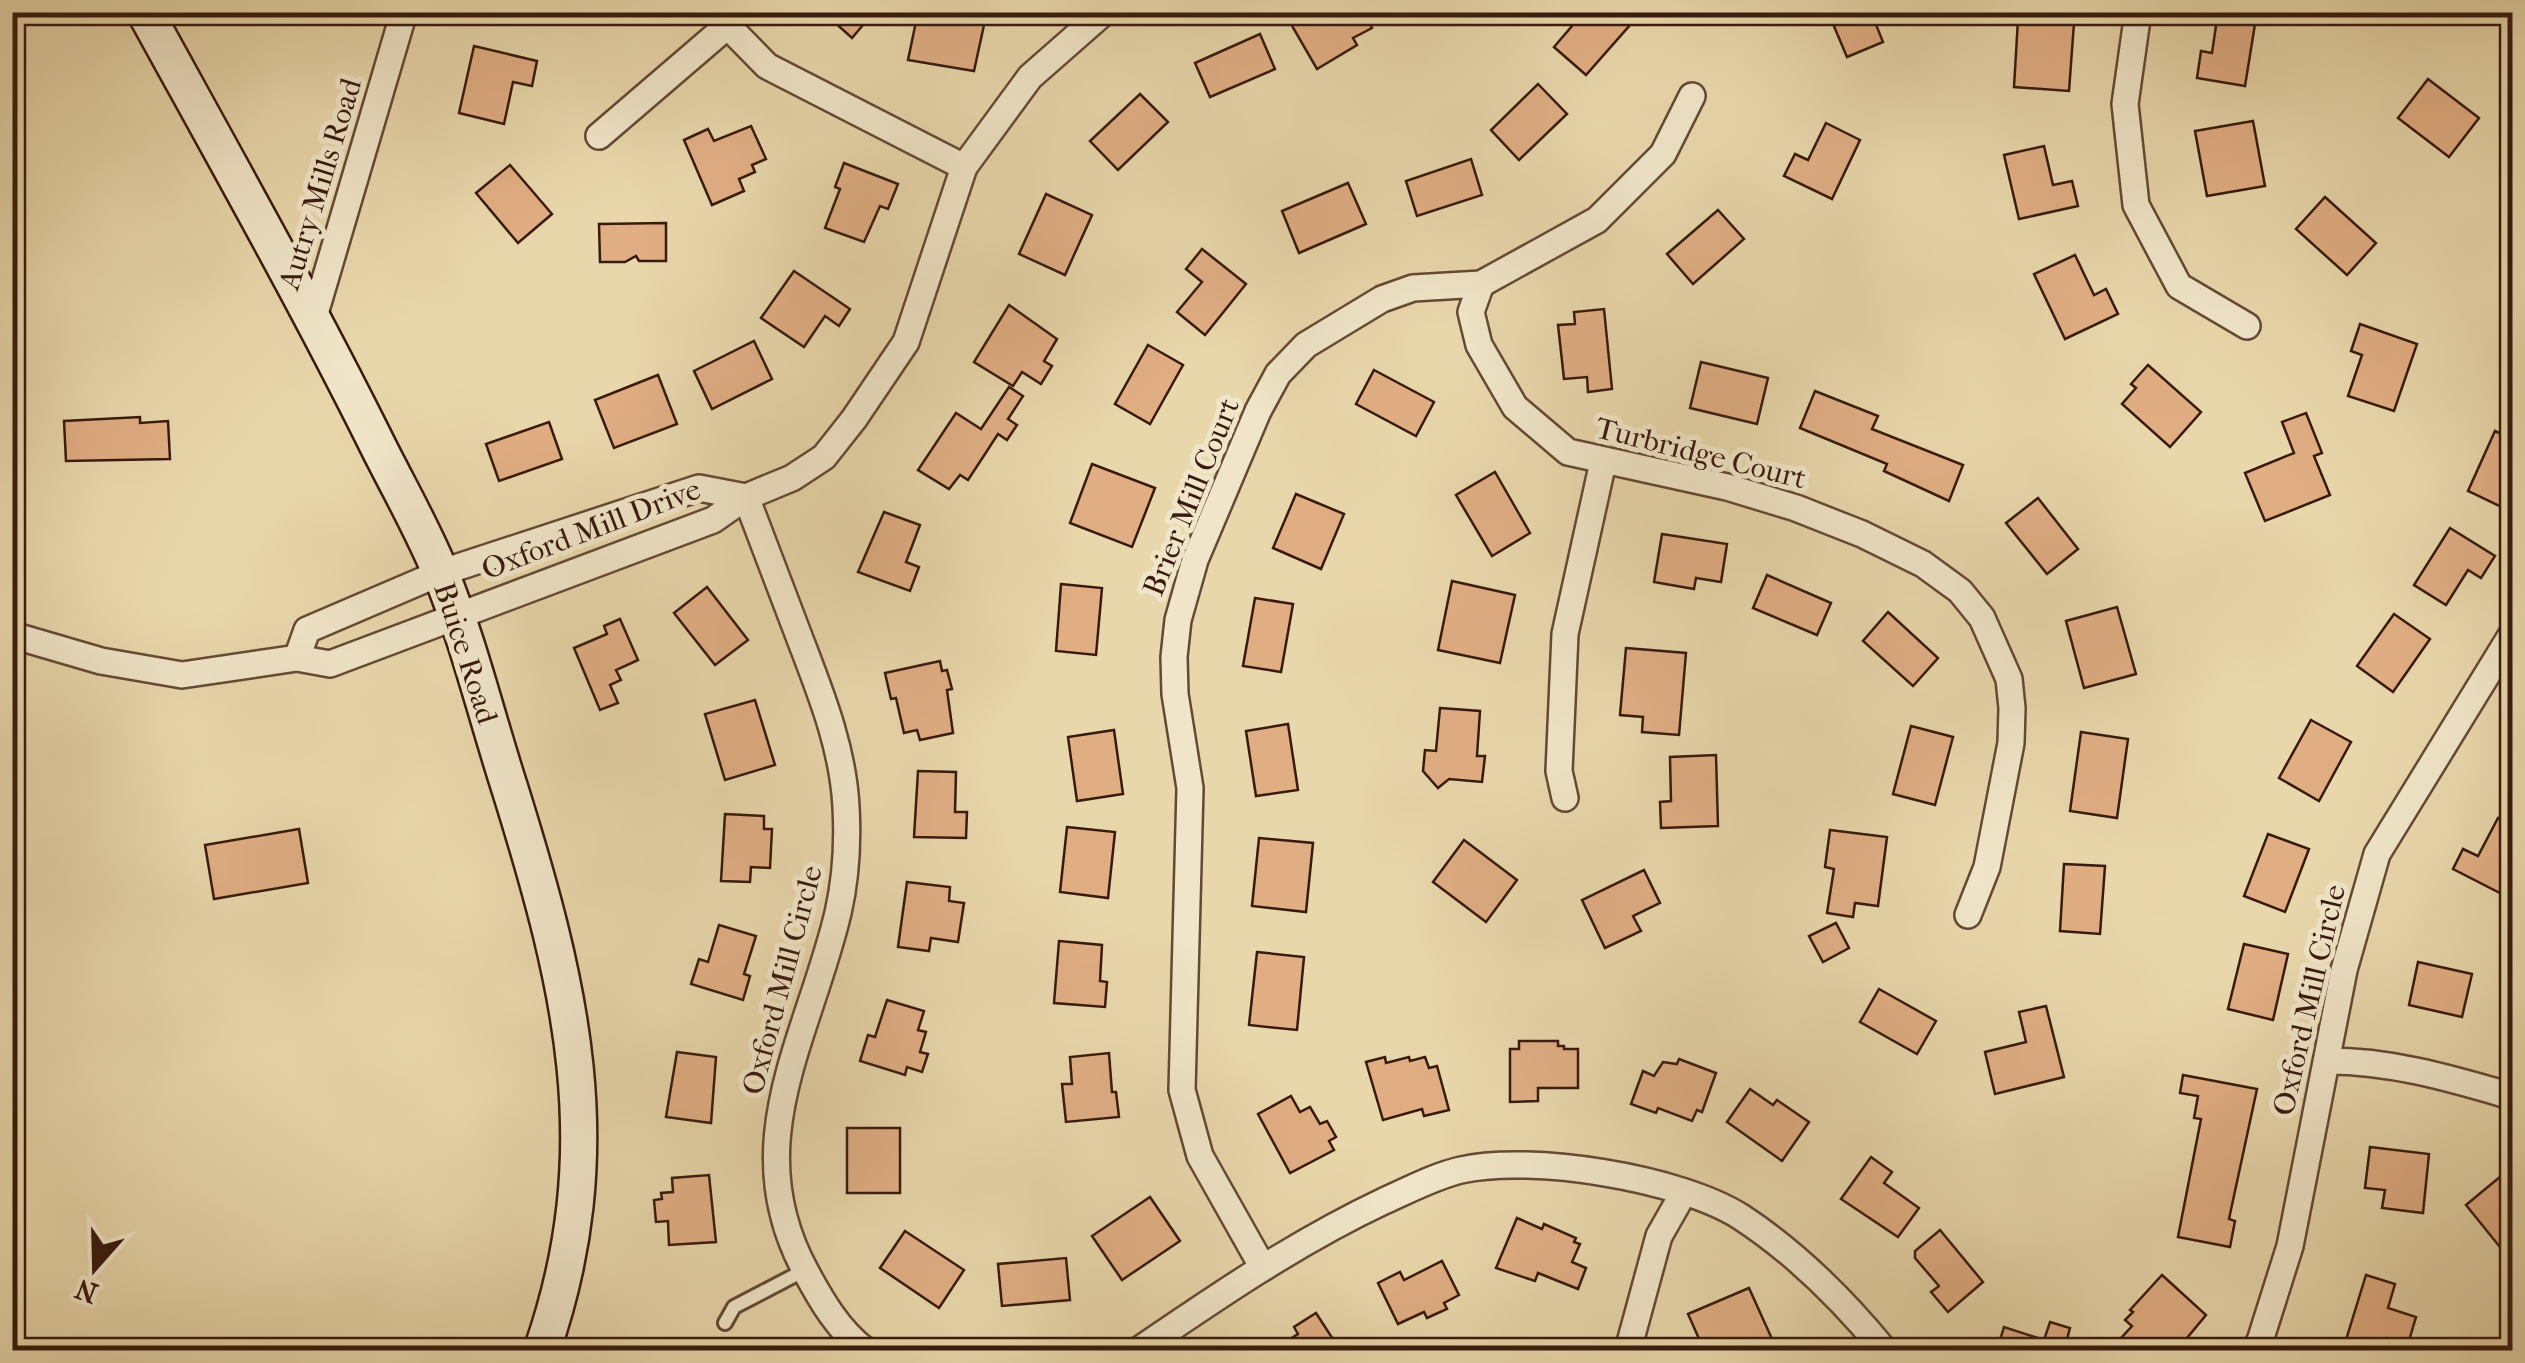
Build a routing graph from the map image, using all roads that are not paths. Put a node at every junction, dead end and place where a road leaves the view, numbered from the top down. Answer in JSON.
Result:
{"nodes":[{"id":1,"x":145,"y":12,"type":"edge"},
{"id":2,"x":404,"y":12,"type":"edge"},
{"id":3,"x":1104,"y":12,"type":"edge"},
{"id":4,"x":2138,"y":12,"type":"edge"},
{"id":5,"x":720,"y":20,"type":"edge"},
{"id":6,"x":1692,"y":96,"type":"dead end"},
{"id":7,"x":599,"y":136,"type":"dead end"},
{"id":8,"x":964,"y":167,"type":"junction"},
{"id":9,"x":1481,"y":284,"type":"junction"},
{"id":10,"x":314,"y":317,"type":"junction"},
{"id":11,"x":2247,"y":326,"type":"dead end"},
{"id":12,"x":1604,"y":462,"type":"junction"},
{"id":13,"x":746,"y":497,"type":"junction"},
{"id":14,"x":440,"y":573,"type":"junction"},
{"id":15,"x":455,"y":616,"type":"junction"},
{"id":16,"x":12,"y":634,"type":"edge"},
{"id":17,"x":2512,"y":634,"type":"edge"},
{"id":18,"x":297,"y":658,"type":"junction"},
{"id":19,"x":1565,"y":798,"type":"dead end"},
{"id":20,"x":1968,"y":915,"type":"dead end"},
{"id":21,"x":2328,"y":1061,"type":"junction"},
{"id":22,"x":2512,"y":1100,"type":"edge"},
{"id":23,"x":1684,"y":1192,"type":"junction"},
{"id":24,"x":1262,"y":1266,"type":"junction"},
{"id":25,"x":805,"y":1270,"type":"junction"},
{"id":26,"x":725,"y":1323,"type":"dead end"},
{"id":27,"x":542,"y":1350,"type":"edge"},
{"id":28,"x":865,"y":1350,"type":"edge"},
{"id":29,"x":1139,"y":1350,"type":"edge"},
{"id":30,"x":1628,"y":1350,"type":"edge"},
{"id":31,"x":1884,"y":1350,"type":"edge"},
{"id":32,"x":2254,"y":1350,"type":"edge"}],
"edges":[{"from":1,"to":10,"type":"street","name":"Buice Road"},
{"from":2,"to":10,"type":"street","name":"Autry Mills Road"},
{"from":3,"to":8,"type":"street","name":"Oxford Mill Drive"},
{"from":4,"to":11,"type":"street"},
{"from":5,"to":7,"type":"street"},
{"from":5,"to":8,"type":"street"},
{"from":6,"to":9,"type":"street","name":"Brier Mill Court"},
{"from":8,"to":13,"type":"street","name":"Oxford Mill Drive"},
{"from":9,"to":12,"type":"street","name":"Turbridge Court"},
{"from":9,"to":24,"type":"street","name":"Brier Mill Court"},
{"from":10,"to":14,"type":"street","name":"Buice Road"},
{"from":12,"to":19,"type":"street"},
{"from":12,"to":20,"type":"street","name":"Turbridge Court"},
{"from":13,"to":14,"type":"street","name":"Oxford Mill Drive"},
{"from":13,"to":15,"type":"street","name":"Oxford Mill Drive"},
{"from":13,"to":25,"type":"street","name":"Oxford Mill Circle"},
{"from":14,"to":15,"type":"street","name":"Buice Road"},
{"from":14,"to":18,"type":"street","name":"Oxford Mill Drive"},
{"from":15,"to":18,"type":"street","name":"Oxford Mill Drive"},
{"from":15,"to":27,"type":"street","name":"Buice Road"},
{"from":16,"to":18,"type":"street","name":"Oxford Mill Drive"},
{"from":17,"to":21,"type":"street","name":"Oxford Mill Circle"},
{"from":21,"to":22,"type":"street"},
{"from":21,"to":32,"type":"street","name":"Oxford Mill Circle"},
{"from":23,"to":24,"type":"street"},
{"from":23,"to":30,"type":"street"},
{"from":23,"to":31,"type":"street"},
{"from":24,"to":29,"type":"street"},
{"from":25,"to":26,"type":"lane"},
{"from":25,"to":28,"type":"street","name":"Oxford Mill Circle"}]}
